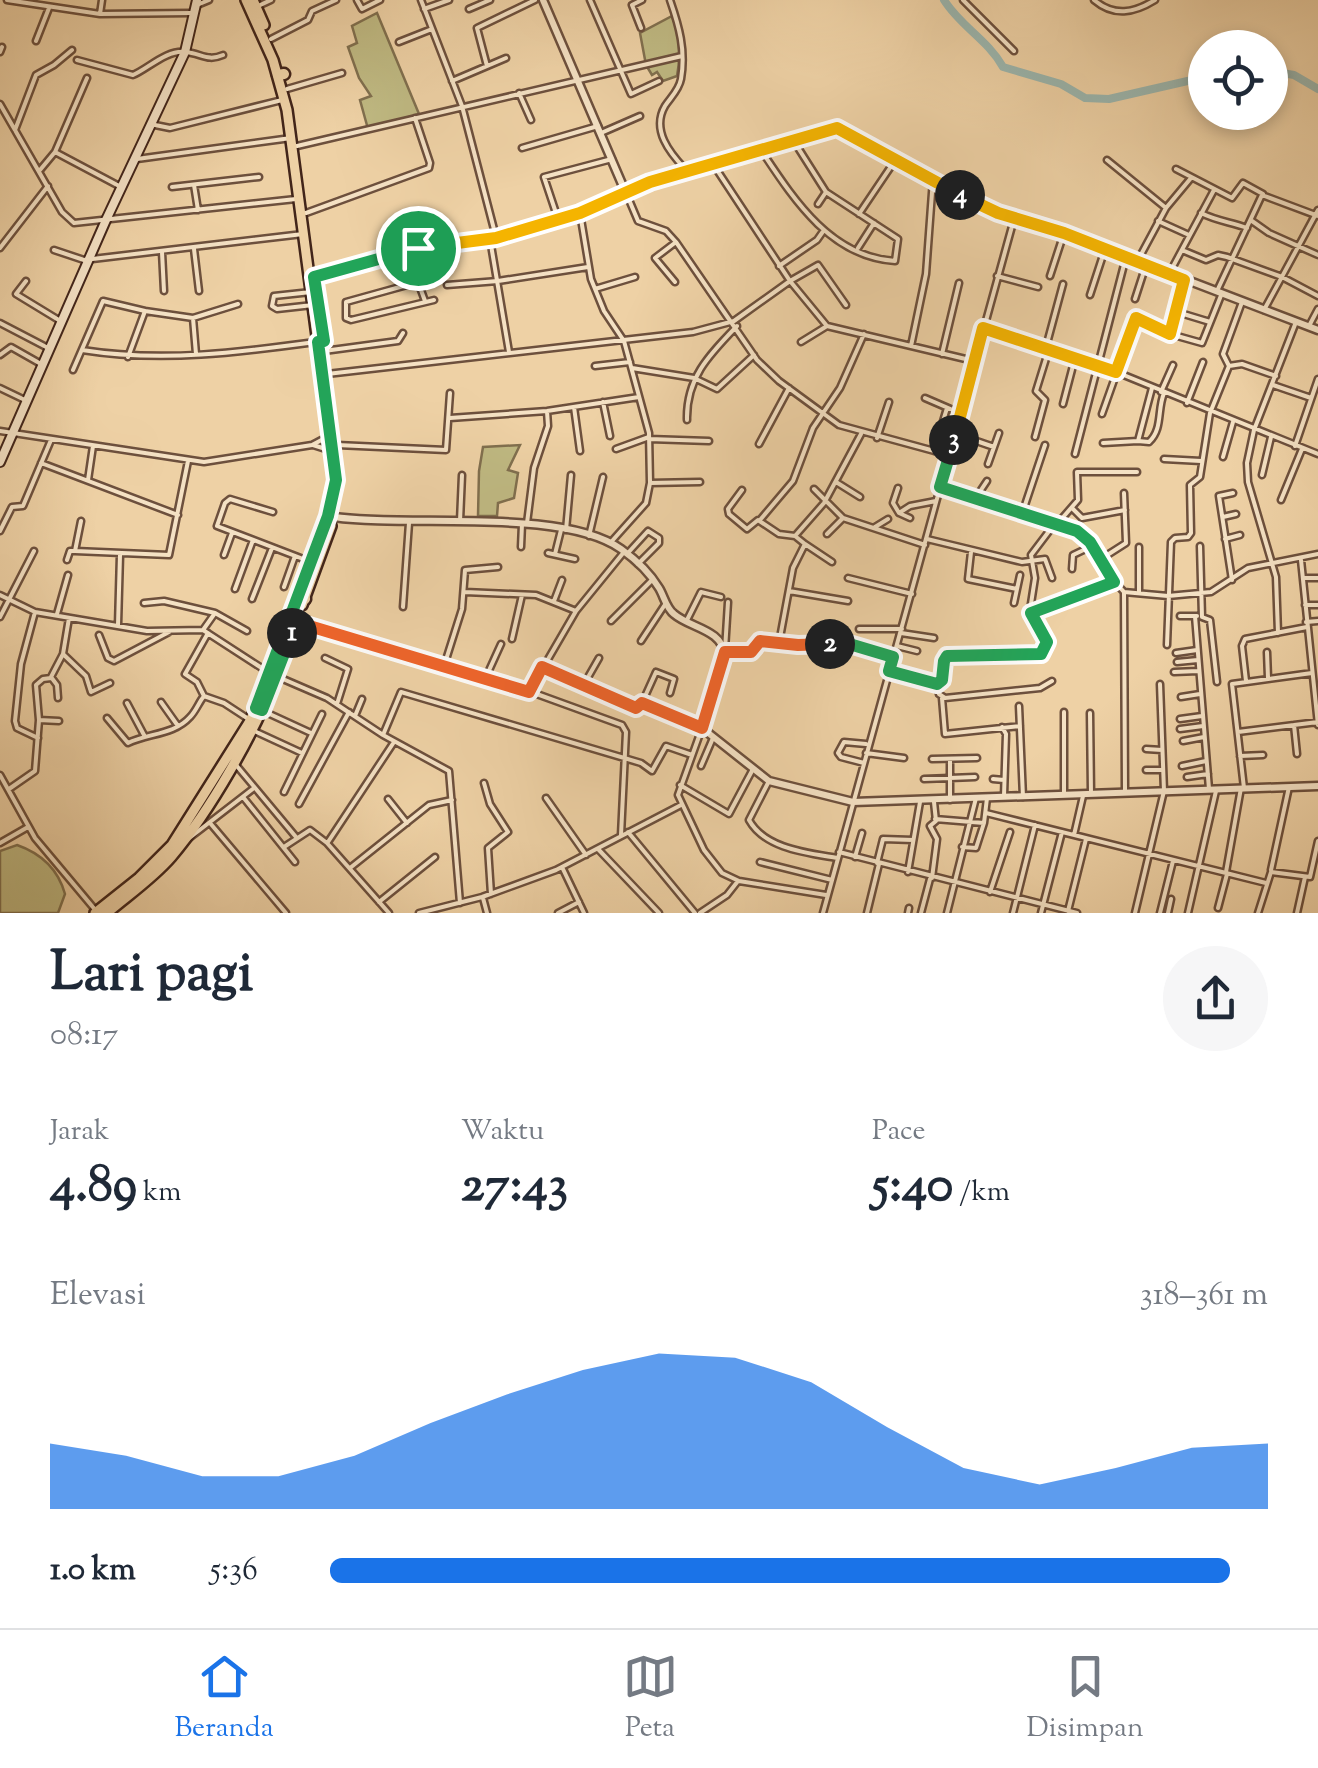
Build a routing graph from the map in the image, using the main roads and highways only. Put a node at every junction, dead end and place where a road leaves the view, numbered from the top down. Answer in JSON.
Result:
{"nodes":[{"id":1,"x":252,"y":2,"type":"edge"},
{"id":2,"x":196,"y":6,"type":"edge"},
{"id":3,"x":281,"y":74,"type":"junction"},
{"id":4,"x":294,"y":142,"type":"junction"},
{"id":5,"x":322,"y":345,"type":"junction"},
{"id":6,"x":334,"y":448,"type":"junction"},
{"id":7,"x":0,"y":462,"type":"edge"},
{"id":8,"x":302,"y":598,"type":"junction"},
{"id":9,"x":273,"y":675,"type":"junction"},
{"id":10,"x":251,"y":725,"type":"junction"},
{"id":11,"x":100,"y":913,"type":"edge"}],
"edges":[{"from":1,"to":3,"type":"main road"},
{"from":1,"to":3,"type":"main road"},
{"from":2,"to":7,"type":"main road"},
{"from":3,"to":4,"type":"main road"},
{"from":4,"to":5,"type":"main road"},
{"from":4,"to":5,"type":"main road"},
{"from":5,"to":6,"type":"main road"},
{"from":5,"to":6,"type":"main road"},
{"from":6,"to":8,"type":"main road"},
{"from":6,"to":8,"type":"main road"},
{"from":8,"to":9,"type":"main road"},
{"from":8,"to":9,"type":"main road"},
{"from":9,"to":10,"type":"main road"},
{"from":10,"to":11,"type":"main road"},
{"from":10,"to":11,"type":"main road"}]}
